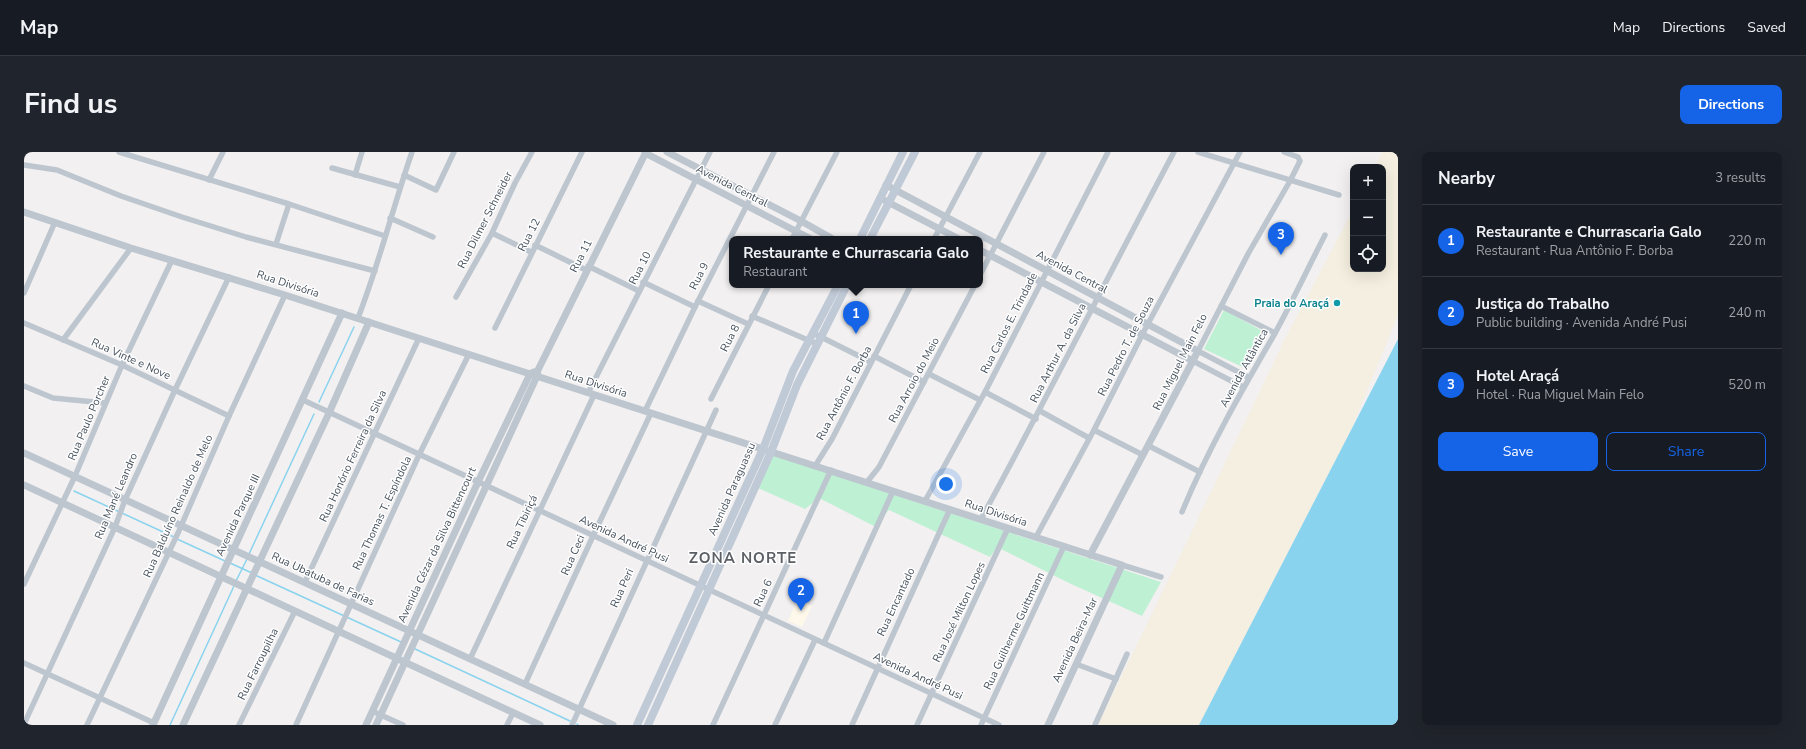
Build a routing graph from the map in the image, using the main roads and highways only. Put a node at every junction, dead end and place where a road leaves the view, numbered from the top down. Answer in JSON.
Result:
{"nodes":[{"id":1,"x":903,"y":152,"type":"edge"},
{"id":2,"x":915,"y":152,"type":"edge"},
{"id":3,"x":861,"y":236,"type":"edge"},
{"id":4,"x":871,"y":236,"type":"edge"},
{"id":5,"x":837,"y":288,"type":"edge"},
{"id":6,"x":845,"y":288,"type":"edge"},
{"id":7,"x":815,"y":339,"type":"junction"},
{"id":8,"x":767,"y":451,"type":"junction"},
{"id":9,"x":638,"y":725,"type":"edge"},
{"id":10,"x":648,"y":725,"type":"edge"}],
"edges":[{"from":1,"to":3,"type":"main road"},
{"from":2,"to":4,"type":"main road"},
{"from":5,"to":7,"type":"main road","name":"Avenida Paraguassu"},
{"from":6,"to":7,"type":"main road","name":"Avenida Paraguassu"},
{"from":7,"to":8,"type":"main road","name":"Avenida Paraguassu"},
{"from":8,"to":9,"type":"main road","name":"Avenida Paraguassu"},
{"from":8,"to":10,"type":"main road","name":"Avenida Paraguassu"}]}
